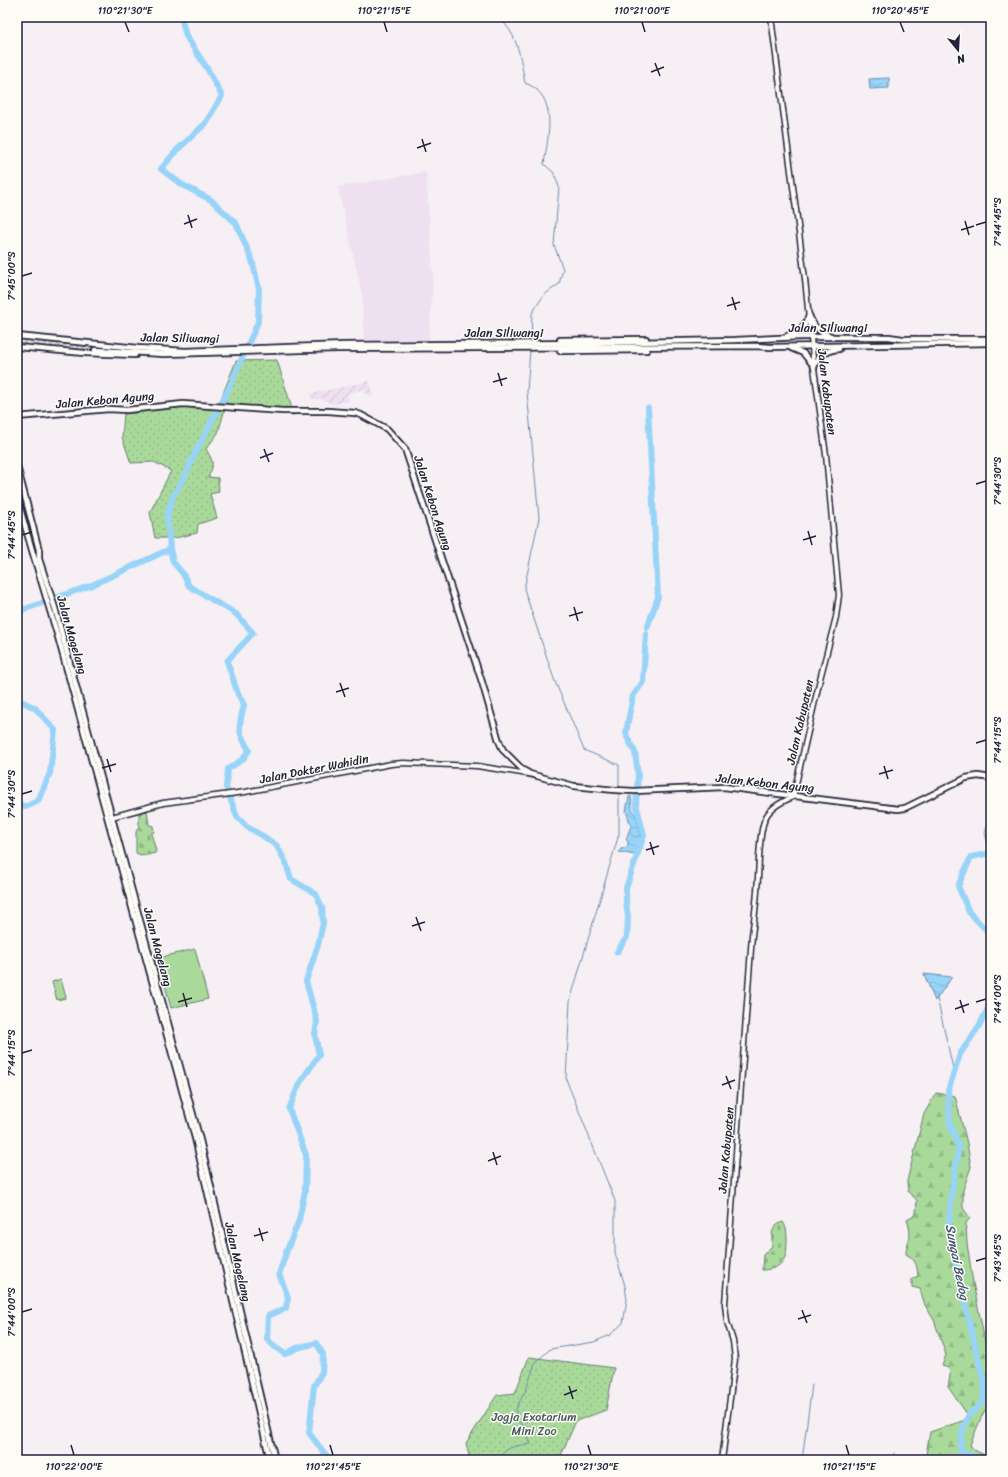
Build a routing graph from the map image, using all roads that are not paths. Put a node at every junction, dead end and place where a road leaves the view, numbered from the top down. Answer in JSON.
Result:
{"nodes":[{"id":1,"x":771,"y":17,"type":"edge"},
{"id":2,"x":809,"y":316,"type":"junction"},
{"id":3,"x":17,"y":336,"type":"edge"},
{"id":4,"x":811,"y":337,"type":"junction"},
{"id":5,"x":977,"y":337,"type":"dead end"},
{"id":6,"x":991,"y":337,"type":"edge"},
{"id":7,"x":771,"y":338,"type":"junction"},
{"id":8,"x":838,"y":338,"type":"junction"},
{"id":9,"x":735,"y":343,"type":"junction"},
{"id":10,"x":991,"y":343,"type":"edge"},
{"id":11,"x":309,"y":345,"type":"junction"},
{"id":12,"x":560,"y":345,"type":"junction"},
{"id":13,"x":292,"y":346,"type":"junction"},
{"id":14,"x":516,"y":346,"type":"junction"},
{"id":15,"x":780,"y":346,"type":"junction"},
{"id":16,"x":811,"y":346,"type":"junction"},
{"id":17,"x":862,"y":346,"type":"junction"},
{"id":18,"x":888,"y":346,"type":"junction"},
{"id":19,"x":991,"y":346,"type":"edge"},
{"id":20,"x":17,"y":347,"type":"edge"},
{"id":21,"x":770,"y":347,"type":"junction"},
{"id":22,"x":282,"y":348,"type":"junction"},
{"id":23,"x":95,"y":350,"type":"tunnel mouth"},
{"id":24,"x":229,"y":350,"type":"junction"},
{"id":25,"x":144,"y":354,"type":"junction"},
{"id":26,"x":814,"y":367,"type":"junction"},
{"id":27,"x":17,"y":417,"type":"edge"},
{"id":28,"x":17,"y":466,"type":"edge"},
{"id":29,"x":17,"y":478,"type":"edge"},
{"id":30,"x":17,"y":498,"type":"edge"},
{"id":31,"x":39,"y":558,"type":"junction"},
{"id":32,"x":47,"y":591,"type":"junction"},
{"id":33,"x":52,"y":608,"type":"junction"},
{"id":34,"x":521,"y":772,"type":"joint"},
{"id":35,"x":530,"y":774,"type":"junction"},
{"id":36,"x":991,"y":778,"type":"edge"},
{"id":37,"x":793,"y":796,"type":"junction"},
{"id":38,"x":112,"y":817,"type":"junction"},
{"id":39,"x":136,"y":913,"type":"junction"},
{"id":40,"x":241,"y":1328,"type":"junction"},
{"id":41,"x":270,"y":1460,"type":"edge"},
{"id":42,"x":275,"y":1460,"type":"edge"},
{"id":43,"x":722,"y":1460,"type":"edge"}],
"edges":[{"from":1,"to":2,"type":"main road","name":"Jalan Kabupaten"},
{"from":2,"to":4,"type":"main road","name":"Jalan Kabupaten"},
{"from":2,"to":7,"type":"main road"},
{"from":2,"to":8,"type":"main road"},
{"from":3,"to":24,"type":"main road","name":"Jalan Siliwangi"},
{"from":4,"to":7,"type":"main road","name":"Jalan Siliwangi"},
{"from":4,"to":8,"type":"main road","name":"Jalan Siliwangi"},
{"from":4,"to":16,"type":"main road","name":"Jalan Kabupaten"},
{"from":5,"to":6,"type":"main road"},
{"from":6,"to":8,"type":"main road","name":"Jalan Siliwangi"},
{"from":7,"to":9,"type":"main road","name":"Jalan Siliwangi"},
{"from":7,"to":12,"type":"main road"},
{"from":9,"to":12,"type":"main road","name":"Jalan Siliwangi"},
{"from":9,"to":21,"type":"main road","name":"Jalan Siliwangi"},
{"from":10,"to":18,"type":"main road","name":"Jalan Siliwangi"},
{"from":11,"to":13,"type":"main road","name":"Jalan Siliwangi"},
{"from":11,"to":13,"type":"main road"},
{"from":11,"to":14,"type":"main road","name":"Jalan Siliwangi"},
{"from":12,"to":14,"type":"main road","name":"Jalan Siliwangi"},
{"from":12,"to":21,"type":"main road"},
{"from":13,"to":22,"type":"main road","name":"Jalan Siliwangi"},
{"from":14,"to":22,"type":"main road","name":"Jalan Siliwangi"},
{"from":15,"to":16,"type":"main road","name":"Jalan Siliwangi"},
{"from":15,"to":21,"type":"main road","name":"Jalan Siliwangi"},
{"from":15,"to":26,"type":"main road"},
{"from":16,"to":17,"type":"main road","name":"Jalan Siliwangi"},
{"from":16,"to":26,"type":"main road","name":"Jalan Kabupaten"},
{"from":17,"to":18,"type":"main road","name":"Jalan Siliwangi"},
{"from":17,"to":26,"type":"main road"},
{"from":18,"to":19,"type":"main road"},
{"from":20,"to":25,"type":"main road"},
{"from":22,"to":24,"type":"main road","name":"Jalan Siliwangi"},
{"from":23,"to":25,"type":"main road","name":"Jalan Siliwangi"},
{"from":24,"to":25,"type":"main road","name":"Jalan Siliwangi"},
{"from":26,"to":37,"type":"main road","name":"Jalan Kabupaten"},
{"from":27,"to":35,"type":"main road","name":"Jalan Kebon Agung"},
{"from":28,"to":31,"type":"main road","name":"Jalan Magelang"},
{"from":29,"to":31,"type":"main road"},
{"from":30,"to":32,"type":"main road","name":"Jalan Magelang"},
{"from":31,"to":32,"type":"main road","name":"Jalan Magelang"},
{"from":32,"to":33,"type":"main road","name":"Jalan Magelang"},
{"from":33,"to":38,"type":"main road","name":"Jalan Magelang"},
{"from":33,"to":39,"type":"main road","name":"Jalan Magelang"},
{"from":34,"to":35,"type":"main road","name":"Jalan Kebon Agung"},
{"from":34,"to":38,"type":"main road","name":"Jalan Dokter Wahidin"},
{"from":35,"to":37,"type":"main road","name":"Jalan Kebon Agung"},
{"from":36,"to":37,"type":"main road","name":"Jalan Kebon Agung"},
{"from":37,"to":43,"type":"main road","name":"Jalan Kabupaten"},
{"from":38,"to":39,"type":"main road","name":"Jalan Magelang"},
{"from":39,"to":40,"type":"main road","name":"Jalan Magelang"},
{"from":40,"to":41,"type":"main road","name":"Jalan Magelang"},
{"from":40,"to":42,"type":"main road","name":"Jalan Magelang"}]}
